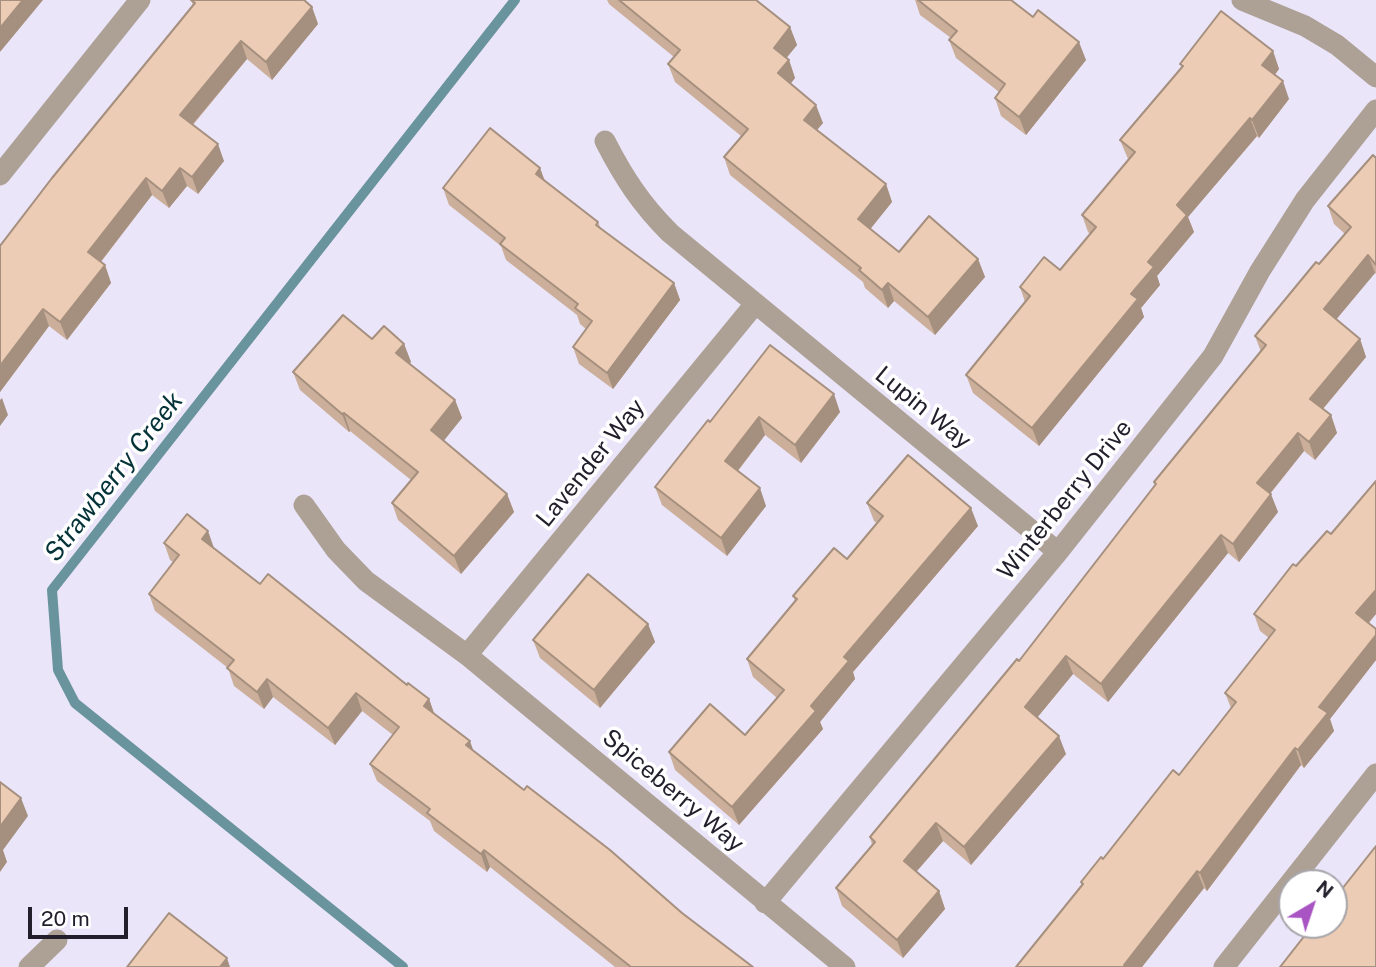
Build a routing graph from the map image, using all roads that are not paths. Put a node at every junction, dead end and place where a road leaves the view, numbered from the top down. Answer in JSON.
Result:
{"nodes":[{"id":1,"x":140,"y":0,"type":"edge"},
{"id":2,"x":1242,"y":0,"type":"edge"},
{"id":3,"x":1376,"y":77,"type":"edge"},
{"id":4,"x":1376,"y":110,"type":"edge"},
{"id":5,"x":605,"y":141,"type":"dead end"},
{"id":6,"x":0,"y":175,"type":"edge"},
{"id":7,"x":755,"y":304,"type":"junction"},
{"id":8,"x":304,"y":505,"type":"dead end"},
{"id":9,"x":1058,"y":552,"type":"junction"},
{"id":10,"x":467,"y":655,"type":"junction"},
{"id":11,"x":1376,"y":774,"type":"edge"},
{"id":12,"x":765,"y":903,"type":"junction"},
{"id":13,"x":57,"y":940,"type":"dead end"},
{"id":14,"x":29,"y":967,"type":"edge"},
{"id":15,"x":845,"y":967,"type":"edge"},
{"id":16,"x":1224,"y":967,"type":"edge"}],
"edges":[{"from":1,"to":6,"type":"street"},
{"from":2,"to":3,"type":"street"},
{"from":4,"to":9,"type":"street","name":"Winterberry Drive"},
{"from":5,"to":7,"type":"street","name":"Lupin Way"},
{"from":7,"to":9,"type":"street","name":"Lupin Way"},
{"from":7,"to":10,"type":"street","name":"Lavender Way"},
{"from":8,"to":10,"type":"street","name":"Spiceberry Way"},
{"from":9,"to":12,"type":"street","name":"Winterberry Drive"},
{"from":10,"to":12,"type":"street","name":"Spiceberry Way"},
{"from":11,"to":16,"type":"street"},
{"from":12,"to":15,"type":"street","name":"Spiceberry Way"},
{"from":13,"to":14,"type":"street"}]}
